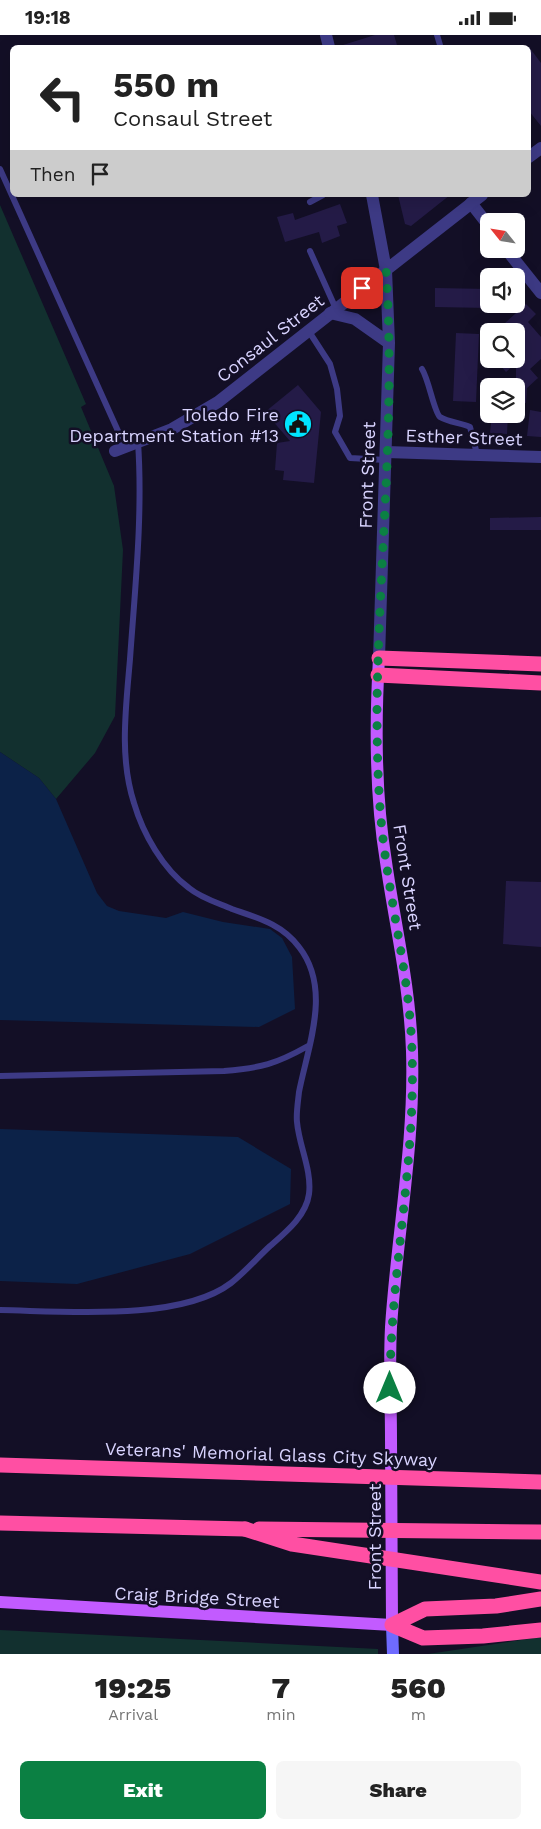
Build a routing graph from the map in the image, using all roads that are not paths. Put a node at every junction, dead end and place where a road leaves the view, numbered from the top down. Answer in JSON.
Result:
{"nodes":[{"id":1,"x":437,"y":35,"type":"edge"},
{"id":2,"x":440,"y":45,"type":"dead end"},
{"id":3,"x":0,"y":169,"type":"edge"},
{"id":4,"x":10,"y":191,"type":"edge"},
{"id":5,"x":13,"y":197,"type":"edge"},
{"id":6,"x":319,"y":197,"type":"edge"},
{"id":7,"x":372,"y":197,"type":"edge"},
{"id":8,"x":479,"y":197,"type":"edge"},
{"id":9,"x":310,"y":202,"type":"dead end"},
{"id":10,"x":471,"y":203,"type":"junction"},
{"id":11,"x":480,"y":214,"type":"edge"},
{"id":12,"x":310,"y":251,"type":"dead end"},
{"id":13,"x":513,"y":258,"type":"edge"},
{"id":14,"x":386,"y":270,"type":"junction"},
{"id":15,"x":541,"y":293,"type":"edge"},
{"id":16,"x":333,"y":311,"type":"junction"},
{"id":17,"x":308,"y":330,"type":"junction"},
{"id":18,"x":389,"y":343,"type":"junction"},
{"id":19,"x":422,"y":369,"type":"dead end"},
{"id":20,"x":133,"y":444,"type":"junction"},
{"id":21,"x":115,"y":451,"type":"dead end"},
{"id":22,"x":477,"y":454,"type":"junction"},
{"id":23,"x":386,"y":456,"type":"junction"},
{"id":24,"x":541,"y":457,"type":"edge"},
{"id":25,"x":379,"y":658,"type":"junction"},
{"id":26,"x":541,"y":664,"type":"edge"},
{"id":27,"x":378,"y":675,"type":"junction"},
{"id":28,"x":541,"y":683,"type":"edge"},
{"id":29,"x":308,"y":1046,"type":"junction"},
{"id":30,"x":0,"y":1076,"type":"edge"},
{"id":31,"x":0,"y":1310,"type":"edge"},
{"id":32,"x":0,"y":1465,"type":"edge"},
{"id":33,"x":541,"y":1482,"type":"edge"},
{"id":34,"x":0,"y":1523,"type":"edge"},
{"id":35,"x":245,"y":1529,"type":"junction"},
{"id":36,"x":541,"y":1532,"type":"edge"},
{"id":37,"x":541,"y":1581,"type":"edge"},
{"id":38,"x":541,"y":1599,"type":"edge"},
{"id":39,"x":0,"y":1602,"type":"edge"},
{"id":40,"x":392,"y":1625,"type":"junction"},
{"id":41,"x":541,"y":1630,"type":"edge"},
{"id":42,"x":393,"y":1654,"type":"edge"}],
"edges":[{"from":1,"to":2,"type":"lane"},
{"from":3,"to":4,"type":"lane"},
{"from":5,"to":20,"type":"lane"},
{"from":6,"to":9,"type":"lane"},
{"from":7,"to":14,"type":"street","name":"Front Street"},
{"from":8,"to":10,"type":"street","name":"Consaul Street"},
{"from":10,"to":11,"type":"street"},
{"from":10,"to":14,"type":"street","name":"Consaul Street"},
{"from":12,"to":16,"type":"lane"},
{"from":13,"to":15,"type":"street"},
{"from":14,"to":16,"type":"street","name":"Consaul Street"},
{"from":14,"to":18,"type":"street","name":"Front Street"},
{"from":16,"to":17,"type":"street","name":"Consaul Street"},
{"from":16,"to":18,"type":"street"},
{"from":17,"to":20,"type":"street","name":"Consaul Street"},
{"from":17,"to":23,"type":"lane"},
{"from":18,"to":23,"type":"street","name":"Front Street"},
{"from":19,"to":22,"type":"lane"},
{"from":20,"to":21,"type":"street","name":"Consaul Street"},
{"from":20,"to":29,"type":"lane"},
{"from":22,"to":23,"type":"street","name":"Esther Street"},
{"from":22,"to":24,"type":"street","name":"Esther Street"},
{"from":23,"to":25,"type":"street","name":"Front Street"},
{"from":25,"to":26,"type":"highway"},
{"from":25,"to":27,"type":"main road","name":"Front Street"},
{"from":27,"to":28,"type":"highway"},
{"from":27,"to":40,"type":"main road","name":"Front Street"},
{"from":29,"to":30,"type":"lane"},
{"from":29,"to":31,"type":"lane"},
{"from":32,"to":33,"type":"highway","name":"Veterans' Memorial Glass City Skyway","bridge":true},
{"from":34,"to":35,"type":"highway"},
{"from":35,"to":36,"type":"highway","bridge":true},
{"from":35,"to":37,"type":"highway","bridge":true},
{"from":38,"to":40,"type":"highway"},
{"from":39,"to":40,"type":"main road","name":"Craig Bridge Street"},
{"from":40,"to":41,"type":"highway"},
{"from":40,"to":42,"type":"main road","name":"Front Street"}]}
